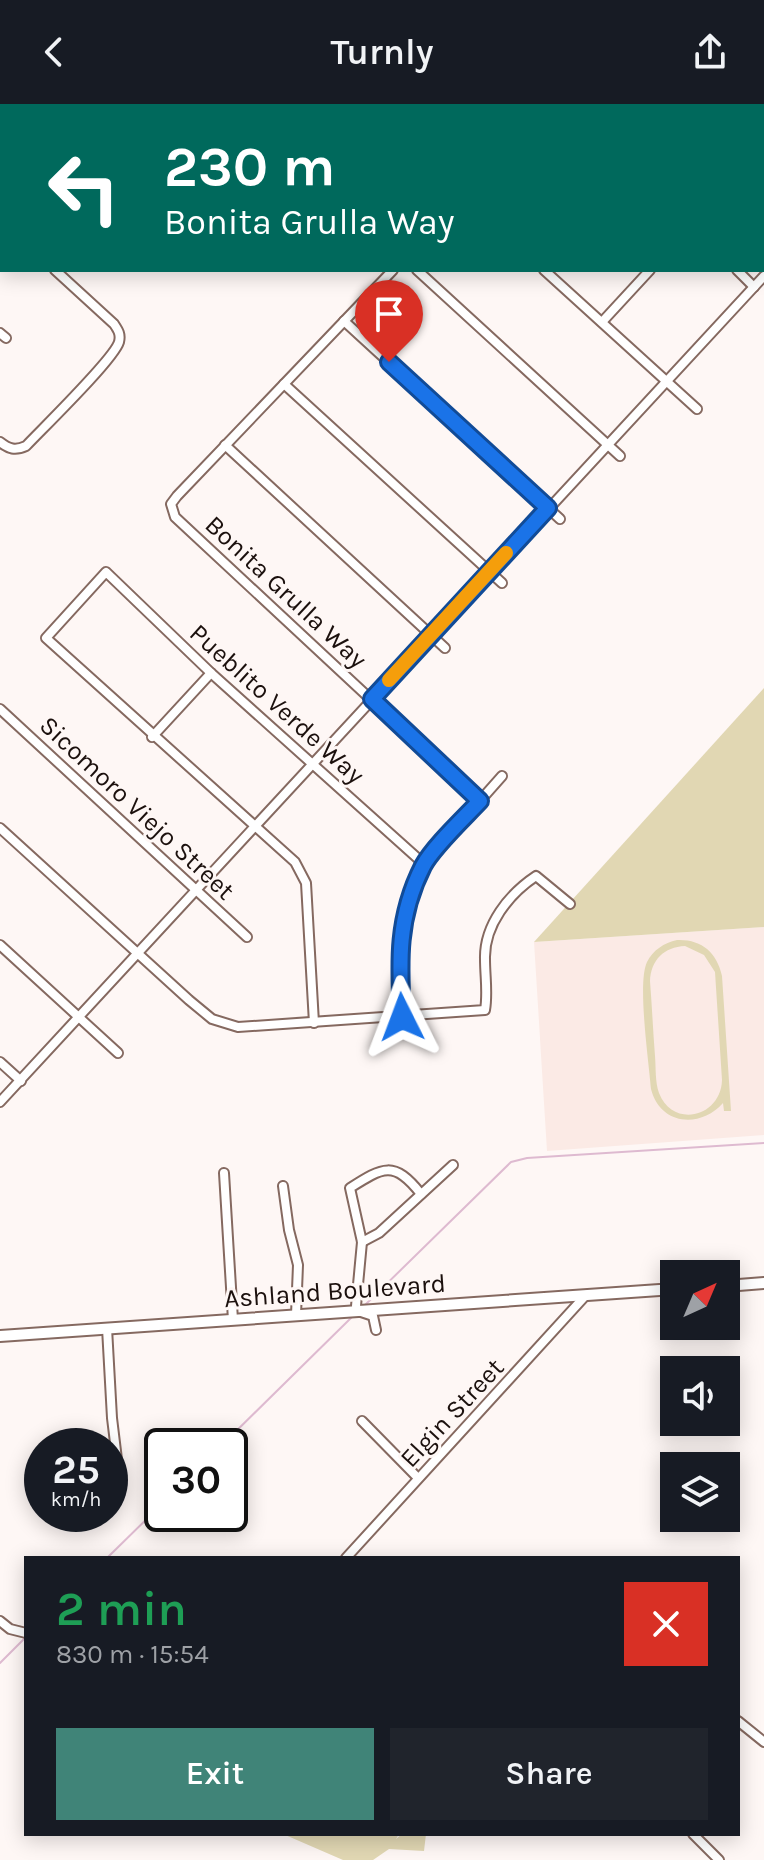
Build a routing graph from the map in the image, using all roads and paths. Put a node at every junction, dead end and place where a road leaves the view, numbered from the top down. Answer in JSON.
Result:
{"nodes":[{"id":1,"x":57,"y":272,"type":"edge"},
{"id":2,"x":391,"y":272,"type":"edge"},
{"id":3,"x":419,"y":272,"type":"edge"},
{"id":4,"x":546,"y":272,"type":"edge"},
{"id":5,"x":648,"y":272,"type":"edge"},
{"id":6,"x":739,"y":272,"type":"edge"},
{"id":7,"x":764,"y":276,"type":"edge"},
{"id":8,"x":754,"y":287,"type":"junction"},
{"id":9,"x":344,"y":321,"type":"junction"},
{"id":10,"x":602,"y":322,"type":"junction"},
{"id":11,"x":666,"y":381,"type":"junction"},
{"id":12,"x":284,"y":384,"type":"junction"},
{"id":13,"x":697,"y":409,"type":"dead end"},
{"id":14,"x":0,"y":442,"type":"edge"},
{"id":15,"x":607,"y":444,"type":"junction"},
{"id":16,"x":225,"y":445,"type":"junction"},
{"id":17,"x":620,"y":456,"type":"dead end"},
{"id":18,"x":548,"y":508,"type":"junction"},
{"id":19,"x":560,"y":519,"type":"dead end"},
{"id":20,"x":489,"y":572,"type":"junction"},
{"id":21,"x":502,"y":583,"type":"dead end"},
{"id":22,"x":431,"y":635,"type":"junction"},
{"id":23,"x":445,"y":648,"type":"dead end"},
{"id":24,"x":211,"y":673,"type":"junction"},
{"id":25,"x":372,"y":699,"type":"junction"},
{"id":26,"x":0,"y":709,"type":"edge"},
{"id":27,"x":152,"y":737,"type":"junction"},
{"id":28,"x":312,"y":764,"type":"junction"},
{"id":29,"x":502,"y":776,"type":"dead end"},
{"id":30,"x":480,"y":801,"type":"junction"},
{"id":31,"x":255,"y":827,"type":"junction"},
{"id":32,"x":0,"y":828,"type":"edge"},
{"id":33,"x":424,"y":864,"type":"junction"},
{"id":34,"x":196,"y":891,"type":"junction"},
{"id":35,"x":570,"y":904,"type":"dead end"},
{"id":36,"x":247,"y":937,"type":"dead end"},
{"id":37,"x":0,"y":945,"type":"edge"},
{"id":38,"x":138,"y":954,"type":"junction"},
{"id":39,"x":402,"y":1017,"type":"junction"},
{"id":40,"x":79,"y":1018,"type":"junction"},
{"id":41,"x":314,"y":1023,"type":"junction"},
{"id":42,"x":118,"y":1053,"type":"dead end"},
{"id":43,"x":0,"y":1062,"type":"edge"},
{"id":44,"x":21,"y":1081,"type":"junction"},
{"id":45,"x":0,"y":1102,"type":"edge"},
{"id":46,"x":453,"y":1165,"type":"dead end"},
{"id":47,"x":224,"y":1173,"type":"dead end"},
{"id":48,"x":283,"y":1186,"type":"dead end"},
{"id":49,"x":421,"y":1194,"type":"junction"},
{"id":50,"x":362,"y":1242,"type":"junction"},
{"id":51,"x":764,"y":1283,"type":"edge"},
{"id":52,"x":740,"y":1285,"type":"edge"},
{"id":53,"x":660,"y":1290,"type":"edge"},
{"id":54,"x":586,"y":1295,"type":"junction"},
{"id":55,"x":358,"y":1311,"type":"junction"},
{"id":56,"x":296,"y":1315,"type":"junction"},
{"id":57,"x":233,"y":1320,"type":"junction"},
{"id":58,"x":107,"y":1328,"type":"junction"},
{"id":59,"x":376,"y":1330,"type":"dead end"},
{"id":60,"x":0,"y":1336,"type":"edge"},
{"id":61,"x":362,"y":1421,"type":"dead end"},
{"id":62,"x":113,"y":1428,"type":"edge"},
{"id":63,"x":418,"y":1478,"type":"junction"},
{"id":64,"x":348,"y":1556,"type":"edge"},
{"id":65,"x":0,"y":1621,"type":"edge"},
{"id":66,"x":24,"y":1632,"type":"edge"},
{"id":67,"x":740,"y":1723,"type":"edge"},
{"id":68,"x":764,"y":1742,"type":"edge"},
{"id":69,"x":695,"y":1836,"type":"edge"},
{"id":70,"x":719,"y":1860,"type":"edge"}],
"edges":[{"from":1,"to":14,"type":"street"},
{"from":2,"to":9,"type":"street"},
{"from":3,"to":15,"type":"street"},
{"from":4,"to":10,"type":"street"},
{"from":5,"to":10,"type":"street"},
{"from":6,"to":8,"type":"street"},
{"from":7,"to":8,"type":"street"},
{"from":8,"to":11,"type":"street"},
{"from":9,"to":12,"type":"street"},
{"from":9,"to":18,"type":"street"},
{"from":10,"to":11,"type":"street"},
{"from":11,"to":13,"type":"street"},
{"from":11,"to":15,"type":"street"},
{"from":12,"to":16,"type":"street"},
{"from":12,"to":20,"type":"street"},
{"from":15,"to":17,"type":"street"},
{"from":15,"to":18,"type":"street"},
{"from":16,"to":22,"type":"street"},
{"from":16,"to":25,"type":"street","name":"Bonita Grulla Way"},
{"from":18,"to":19,"type":"street"},
{"from":18,"to":20,"type":"street"},
{"from":20,"to":21,"type":"street"},
{"from":20,"to":22,"type":"street"},
{"from":22,"to":23,"type":"street"},
{"from":22,"to":25,"type":"street"},
{"from":24,"to":27,"type":"street"},
{"from":24,"to":27,"type":"street","name":"Pueblito Verde Way"},
{"from":24,"to":28,"type":"street","name":"Pueblito Verde Way"},
{"from":25,"to":28,"type":"street"},
{"from":25,"to":30,"type":"street","name":"Bonita Grulla Way"},
{"from":26,"to":34,"type":"street","name":"Sicomoro Viejo Street"},
{"from":27,"to":31,"type":"street"},
{"from":28,"to":31,"type":"street"},
{"from":28,"to":33,"type":"street","name":"Pueblito Verde Way"},
{"from":29,"to":30,"type":"street"},
{"from":30,"to":33,"type":"street"},
{"from":31,"to":34,"type":"street"},
{"from":31,"to":41,"type":"street"},
{"from":32,"to":38,"type":"street"},
{"from":33,"to":39,"type":"street"},
{"from":34,"to":36,"type":"street","name":"Sicomoro Viejo Street"},
{"from":34,"to":38,"type":"street"},
{"from":35,"to":39,"type":"street"},
{"from":37,"to":40,"type":"street"},
{"from":38,"to":40,"type":"street"},
{"from":38,"to":41,"type":"street"},
{"from":39,"to":41,"type":"street"},
{"from":40,"to":42,"type":"street"},
{"from":40,"to":44,"type":"street"},
{"from":43,"to":44,"type":"street"},
{"from":44,"to":45,"type":"street"},
{"from":46,"to":49,"type":"street"},
{"from":47,"to":57,"type":"street"},
{"from":48,"to":56,"type":"street"},
{"from":49,"to":50,"type":"street"},
{"from":49,"to":50,"type":"street"},
{"from":50,"to":55,"type":"street"},
{"from":51,"to":52,"type":"street"},
{"from":53,"to":54,"type":"street","name":"Ashland Boulevard"},
{"from":54,"to":55,"type":"street","name":"Ashland Boulevard"},
{"from":54,"to":63,"type":"street","name":"Elgin Street"},
{"from":55,"to":56,"type":"street","name":"Ashland Boulevard"},
{"from":55,"to":59,"type":"street"},
{"from":56,"to":57,"type":"street","name":"Ashland Boulevard"},
{"from":57,"to":58,"type":"street","name":"Ashland Boulevard"},
{"from":58,"to":60,"type":"street","name":"Ashland Boulevard"},
{"from":58,"to":62,"type":"street"},
{"from":61,"to":63,"type":"street"},
{"from":63,"to":64,"type":"street","name":"Elgin Street"},
{"from":65,"to":66,"type":"street"},
{"from":67,"to":68,"type":"street"},
{"from":69,"to":70,"type":"street"}]}
